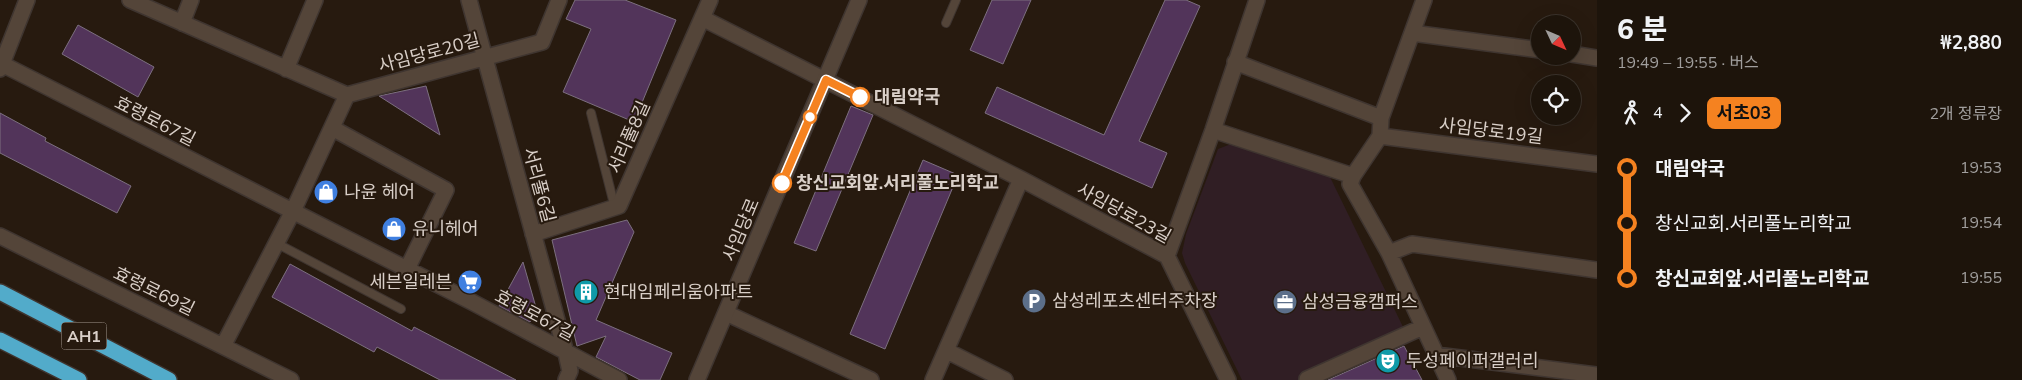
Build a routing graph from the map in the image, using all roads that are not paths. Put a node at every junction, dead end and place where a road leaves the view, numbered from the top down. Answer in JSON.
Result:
{"nodes":[{"id":1,"x":27,"y":0,"type":"edge"},
{"id":2,"x":130,"y":0,"type":"edge"},
{"id":3,"x":191,"y":0,"type":"edge"},
{"id":4,"x":315,"y":0,"type":"edge"},
{"id":5,"x":469,"y":0,"type":"edge"},
{"id":6,"x":559,"y":0,"type":"edge"},
{"id":7,"x":710,"y":0,"type":"edge"},
{"id":8,"x":859,"y":0,"type":"edge"},
{"id":9,"x":956,"y":0,"type":"edge"},
{"id":10,"x":1257,"y":0,"type":"edge"},
{"id":11,"x":1424,"y":0,"type":"edge"},
{"id":12,"x":702,"y":18,"type":"junction"},
{"id":13,"x":182,"y":23,"type":"junction"},
{"id":14,"x":946,"y":23,"type":"dead end"},
{"id":15,"x":1412,"y":33,"type":"junction"},
{"id":16,"x":1531,"y":49,"type":"edge"},
{"id":17,"x":1581,"y":55,"type":"edge"},
{"id":18,"x":485,"y":58,"type":"junction"},
{"id":19,"x":1597,"y":58,"type":"edge"},
{"id":20,"x":1235,"y":62,"type":"junction"},
{"id":21,"x":1,"y":65,"type":"edge"},
{"id":22,"x":286,"y":69,"type":"junction"},
{"id":23,"x":826,"y":80,"type":"junction"},
{"id":24,"x":347,"y":95,"type":"junction"},
{"id":25,"x":591,"y":113,"type":"dead end"},
{"id":26,"x":1381,"y":118,"type":"junction"},
{"id":27,"x":332,"y":128,"type":"junction"},
{"id":28,"x":1213,"y":130,"type":"junction"},
{"id":29,"x":1380,"y":136,"type":"junction"},
{"id":30,"x":1597,"y":164,"type":"edge"},
{"id":31,"x":1353,"y":176,"type":"junction"},
{"id":32,"x":1022,"y":179,"type":"junction"},
{"id":33,"x":615,"y":208,"type":"junction"},
{"id":34,"x":292,"y":212,"type":"junction"},
{"id":35,"x":533,"y":234,"type":"junction"},
{"id":36,"x":0,"y":236,"type":"edge"},
{"id":37,"x":276,"y":243,"type":"junction"},
{"id":38,"x":1388,"y":253,"type":"junction"},
{"id":39,"x":1167,"y":256,"type":"junction"},
{"id":40,"x":407,"y":270,"type":"junction"},
{"id":41,"x":1597,"y":270,"type":"edge"},
{"id":42,"x":0,"y":292,"type":"edge"},
{"id":43,"x":402,"y":309,"type":"dead end"},
{"id":44,"x":726,"y":313,"type":"junction"},
{"id":45,"x":1423,"y":327,"type":"junction"},
{"id":46,"x":0,"y":340,"type":"edge"},
{"id":47,"x":223,"y":346,"type":"junction"},
{"id":48,"x":947,"y":351,"type":"junction"},
{"id":49,"x":566,"y":353,"type":"junction"},
{"id":50,"x":1436,"y":355,"type":"junction"},
{"id":51,"x":1597,"y":375,"type":"edge"},
{"id":52,"x":79,"y":380,"type":"edge"},
{"id":53,"x":169,"y":380,"type":"edge"},
{"id":54,"x":291,"y":380,"type":"edge"},
{"id":55,"x":566,"y":380,"type":"edge"},
{"id":56,"x":620,"y":380,"type":"edge"},
{"id":57,"x":697,"y":380,"type":"edge"},
{"id":58,"x":871,"y":380,"type":"edge"},
{"id":59,"x":933,"y":380,"type":"edge"},
{"id":60,"x":1005,"y":380,"type":"edge"},
{"id":61,"x":1228,"y":380,"type":"edge"},
{"id":62,"x":1308,"y":380,"type":"edge"},
{"id":63,"x":1448,"y":380,"type":"edge"}],
"edges":[{"from":1,"to":21,"type":"street"},
{"from":2,"to":13,"type":"street"},
{"from":3,"to":13,"type":"street"},
{"from":4,"to":22,"type":"street"},
{"from":5,"to":18,"type":"street","name":"서리풀6길"},
{"from":6,"to":18,"type":"street","name":"사임당로20길"},
{"from":7,"to":12,"type":"street","name":"서리풀8길"},
{"from":8,"to":23,"type":"street","name":"사임당로"},
{"from":9,"to":14,"type":"lane"},
{"from":10,"to":20,"type":"street"},
{"from":11,"to":15,"type":"street"},
{"from":12,"to":23,"type":"street"},
{"from":12,"to":33,"type":"street","name":"서리풀8길"},
{"from":13,"to":22,"type":"street"},
{"from":15,"to":16,"type":"street"},
{"from":15,"to":26,"type":"street"},
{"from":17,"to":19,"type":"street"},
{"from":18,"to":24,"type":"street","name":"사임당로20길"},
{"from":18,"to":35,"type":"street","name":"서리풀6길"},
{"from":20,"to":26,"type":"street"},
{"from":20,"to":28,"type":"street"},
{"from":21,"to":34,"type":"street","name":"효령로67길"},
{"from":22,"to":24,"type":"street"},
{"from":23,"to":32,"type":"street","name":"사임당로23길"},
{"from":23,"to":44,"type":"street","name":"사임당로"},
{"from":24,"to":27,"type":"street"},
{"from":25,"to":33,"type":"lane"},
{"from":26,"to":29,"type":"street"},
{"from":27,"to":34,"type":"street"},
{"from":27,"to":40,"type":"street"},
{"from":28,"to":31,"type":"street"},
{"from":28,"to":39,"type":"street"},
{"from":29,"to":30,"type":"street","name":"사임당로19길"},
{"from":29,"to":31,"type":"street"},
{"from":31,"to":38,"type":"street"},
{"from":32,"to":39,"type":"street","name":"사임당로23길"},
{"from":32,"to":48,"type":"street"},
{"from":33,"to":35,"type":"street"},
{"from":34,"to":37,"type":"street"},
{"from":34,"to":40,"type":"street","name":"효령로67길"},
{"from":35,"to":49,"type":"street","name":"서리풀6길"},
{"from":36,"to":47,"type":"street","name":"효령로69길"},
{"from":37,"to":43,"type":"lane"},
{"from":37,"to":47,"type":"street"},
{"from":38,"to":41,"type":"street"},
{"from":38,"to":45,"type":"street"},
{"from":39,"to":61,"type":"street","name":"사임당로23길"},
{"from":40,"to":49,"type":"street","name":"효령로67길"},
{"from":42,"to":53,"type":"highway","number":"AH1"},
{"from":44,"to":57,"type":"street","name":"사임당로"},
{"from":44,"to":58,"type":"street"},
{"from":45,"to":50,"type":"street"},
{"from":45,"to":62,"type":"street"},
{"from":46,"to":52,"type":"highway","number":"AH1"},
{"from":47,"to":54,"type":"street","name":"효령로69길"},
{"from":48,"to":59,"type":"street"},
{"from":48,"to":60,"type":"street"},
{"from":49,"to":55,"type":"street","name":"서리풀6길"},
{"from":49,"to":56,"type":"street","name":"효령로67길"},
{"from":50,"to":51,"type":"street"},
{"from":50,"to":63,"type":"street"}]}
